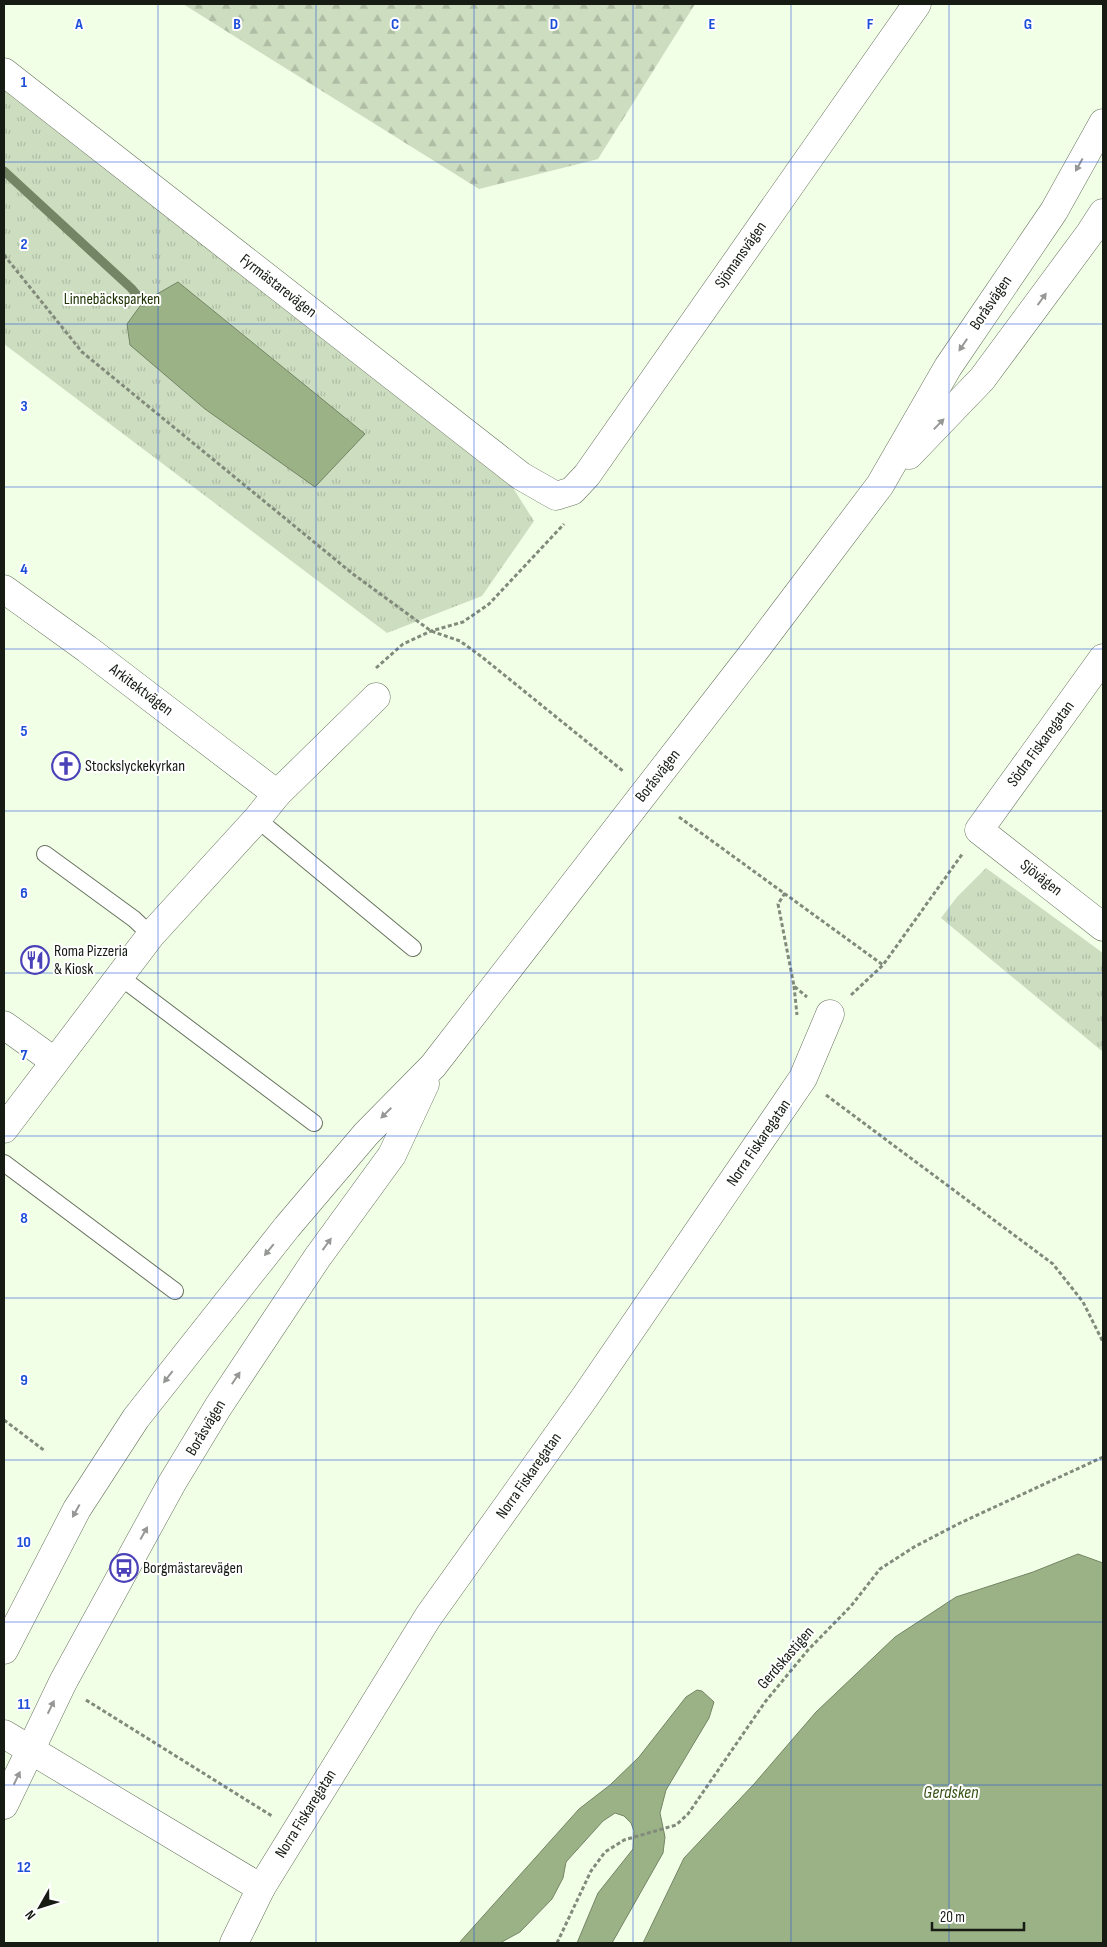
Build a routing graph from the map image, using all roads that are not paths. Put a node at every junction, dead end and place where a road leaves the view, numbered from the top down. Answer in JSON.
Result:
{"nodes":[{"id":1,"x":917,"y":4,"type":"edge"},
{"id":2,"x":4,"y":72,"type":"edge"},
{"id":3,"x":1103,"y":122,"type":"edge"},
{"id":4,"x":1103,"y":213,"type":"edge"},
{"id":5,"x":880,"y":484,"type":"junction"},
{"id":6,"x":556,"y":496,"type":"joint"},
{"id":7,"x":4,"y":589,"type":"edge"},
{"id":8,"x":1103,"y":658,"type":"edge"},
{"id":9,"x":373,"y":685,"type":"road end"},
{"id":10,"x":277,"y":794,"type":"junction"},
{"id":11,"x":257,"y":819,"type":"junction"},
{"id":12,"x":979,"y":830,"type":"joint"},
{"id":13,"x":45,"y":854,"type":"dead end"},
{"id":14,"x":1103,"y":927,"type":"edge"},
{"id":15,"x":151,"y":935,"type":"junction"},
{"id":16,"x":413,"y":948,"type":"dead end"},
{"id":17,"x":119,"y":976,"type":"junction"},
{"id":18,"x":830,"y":1014,"type":"road end"},
{"id":19,"x":4,"y":1025,"type":"edge"},
{"id":20,"x":54,"y":1061,"type":"junction"},
{"id":21,"x":433,"y":1066,"type":"junction"},
{"id":22,"x":314,"y":1123,"type":"dead end"},
{"id":23,"x":4,"y":1129,"type":"edge"},
{"id":24,"x":4,"y":1163,"type":"edge"},
{"id":25,"x":174,"y":1291,"type":"dead end"},
{"id":26,"x":4,"y":1650,"type":"edge"},
{"id":27,"x":4,"y":1734,"type":"edge"},
{"id":28,"x":30,"y":1751,"type":"junction"},
{"id":29,"x":4,"y":1805,"type":"edge"},
{"id":30,"x":261,"y":1888,"type":"junction"},
{"id":31,"x":234,"y":1943,"type":"edge"}],
"edges":[{"from":1,"to":6,"type":"street","name":"Sjömansvägen"},
{"from":2,"to":6,"type":"street","name":"Fyrmästarevägen"},
{"from":3,"to":5,"type":"street","name":"Boråsvägen","one_way":true},
{"from":5,"to":4,"type":"street","name":"Boråsvägen","one_way":true},
{"from":5,"to":21,"type":"street","name":"Boråsvägen"},
{"from":7,"to":10,"type":"street","name":"Arkitektvägen"},
{"from":8,"to":12,"type":"street","name":"Södra Fiskaregatan"},
{"from":9,"to":10,"type":"street"},
{"from":10,"to":11,"type":"street"},
{"from":11,"to":15,"type":"street"},
{"from":11,"to":16,"type":"lane"},
{"from":12,"to":14,"type":"street","name":"Sjövägen"},
{"from":13,"to":15,"type":"lane"},
{"from":15,"to":17,"type":"street"},
{"from":17,"to":20,"type":"street"},
{"from":17,"to":22,"type":"lane"},
{"from":18,"to":30,"type":"street","name":"Norra Fiskaregatan"},
{"from":19,"to":20,"type":"street"},
{"from":20,"to":23,"type":"street"},
{"from":21,"to":26,"type":"street","name":"Boråsvägen","one_way":true},
{"from":28,"to":21,"type":"street","name":"Boråsvägen","one_way":true},
{"from":24,"to":25,"type":"lane"},
{"from":27,"to":28,"type":"street"},
{"from":29,"to":28,"type":"street","name":"Boråsvägen","one_way":true},
{"from":28,"to":30,"type":"street"},
{"from":30,"to":31,"type":"street","name":"Norra Fiskaregatan"}]}
